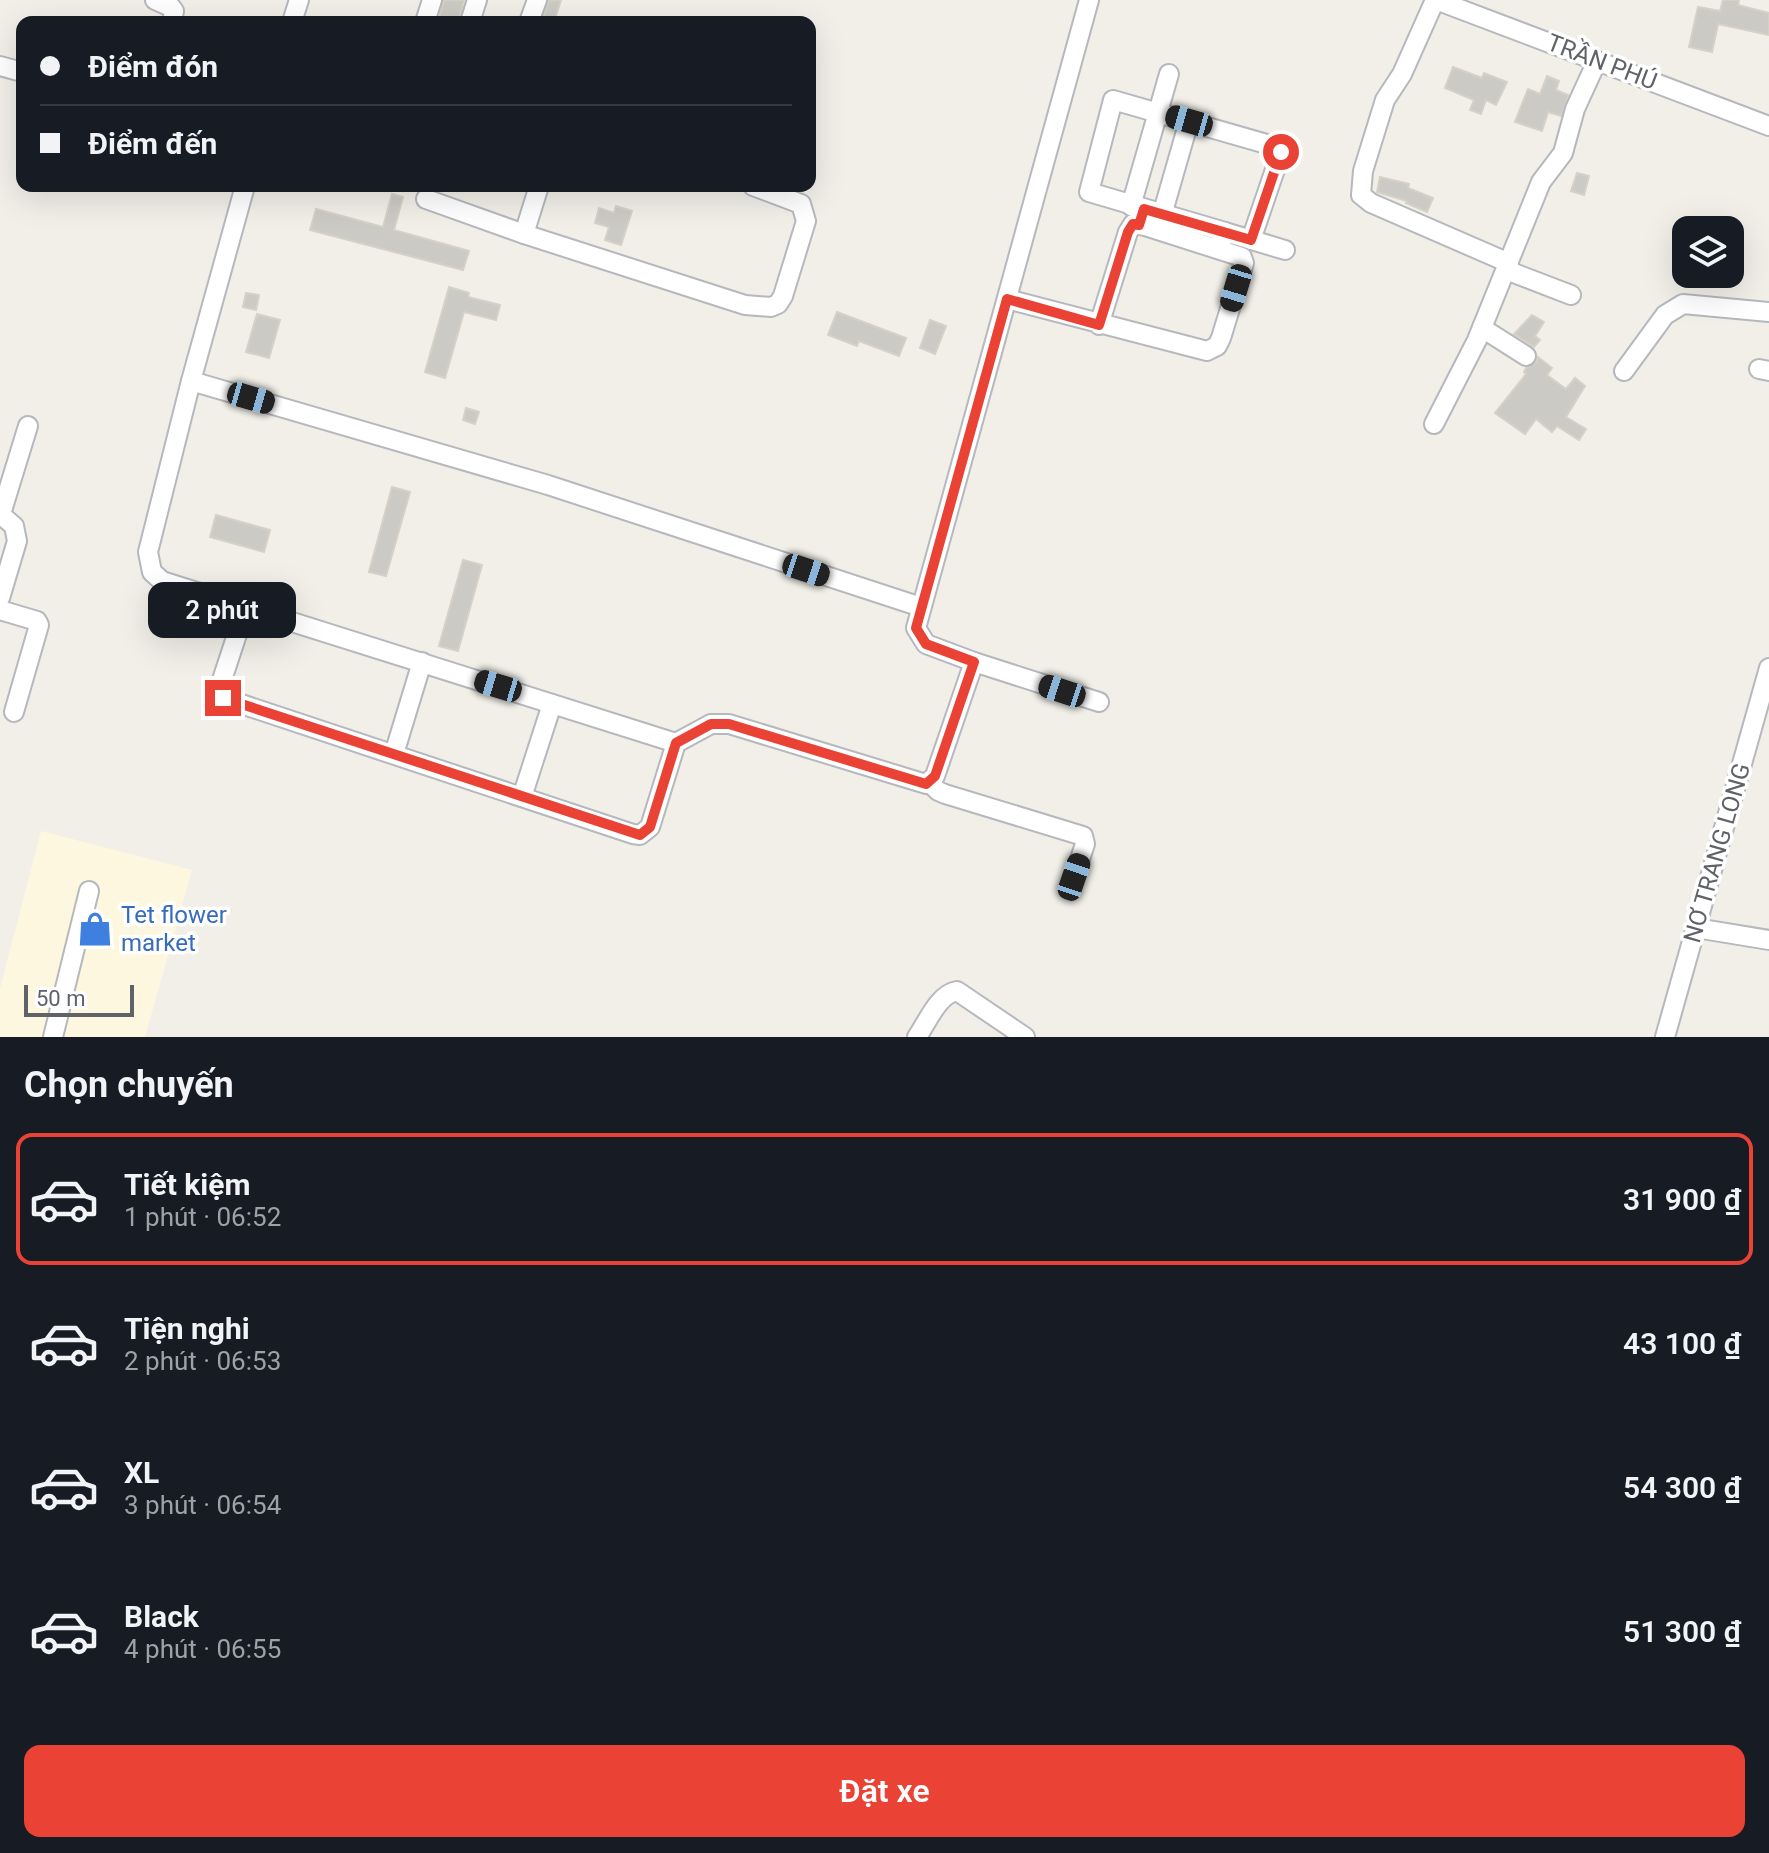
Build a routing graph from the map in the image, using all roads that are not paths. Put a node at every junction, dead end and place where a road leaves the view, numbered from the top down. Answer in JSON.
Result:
{"nodes":[{"id":1,"x":155,"y":0,"type":"edge"},
{"id":2,"x":1089,"y":0,"type":"edge"},
{"id":3,"x":1435,"y":0,"type":"edge"},
{"id":4,"x":1456,"y":3,"type":"edge"},
{"id":5,"x":173,"y":16,"type":"edge"},
{"id":6,"x":1597,"y":61,"type":"junction"},
{"id":7,"x":1169,"y":74,"type":"dead end"},
{"id":8,"x":1158,"y":112,"type":"junction"},
{"id":9,"x":1189,"y":121,"type":"junction"},
{"id":10,"x":1769,"y":126,"type":"edge"},
{"id":11,"x":243,"y":192,"type":"edge"},
{"id":12,"x":537,"y":192,"type":"edge"},
{"id":13,"x":769,"y":192,"type":"edge"},
{"id":14,"x":426,"y":199,"type":"dead end"},
{"id":15,"x":1144,"y":214,"type":"junction"},
{"id":16,"x":1182,"y":229,"type":"junction"},
{"id":17,"x":524,"y":234,"type":"junction"},
{"id":18,"x":1251,"y":240,"type":"junction"},
{"id":19,"x":1222,"y":241,"type":"junction"},
{"id":20,"x":1285,"y":250,"type":"dead end"},
{"id":21,"x":1508,"y":266,"type":"junction"},
{"id":22,"x":1571,"y":295,"type":"dead end"},
{"id":23,"x":1007,"y":299,"type":"junction"},
{"id":24,"x":1769,"y":312,"type":"edge"},
{"id":25,"x":1099,"y":325,"type":"junction"},
{"id":26,"x":1482,"y":328,"type":"junction"},
{"id":27,"x":1526,"y":356,"type":"dead end"},
{"id":28,"x":1624,"y":371,"type":"dead end"},
{"id":29,"x":191,"y":381,"type":"junction"},
{"id":30,"x":1434,"y":424,"type":"dead end"},
{"id":31,"x":28,"y":426,"type":"dead end"},
{"id":32,"x":0,"y":514,"type":"edge"},
{"id":33,"x":0,"y":598,"type":"edge"},
{"id":34,"x":246,"y":607,"type":"junction"},
{"id":35,"x":921,"y":607,"type":"junction"},
{"id":36,"x":0,"y":610,"type":"edge"},
{"id":37,"x":422,"y":662,"type":"junction"},
{"id":38,"x":974,"y":662,"type":"junction"},
{"id":39,"x":1769,"y":668,"type":"edge"},
{"id":40,"x":1099,"y":702,"type":"dead end"},
{"id":41,"x":552,"y":704,"type":"junction"},
{"id":42,"x":14,"y":712,"type":"dead end"},
{"id":43,"x":676,"y":743,"type":"junction"},
{"id":44,"x":394,"y":754,"type":"junction"},
{"id":45,"x":930,"y":783,"type":"junction"},
{"id":46,"x":522,"y":797,"type":"junction"},
{"id":47,"x":1074,"y":877,"type":"dead end"},
{"id":48,"x":89,"y":891,"type":"dead end"},
{"id":49,"x":1696,"y":928,"type":"junction"},
{"id":50,"x":1769,"y":940,"type":"edge"},
{"id":51,"x":53,"y":1037,"type":"edge"},
{"id":52,"x":917,"y":1037,"type":"edge"},
{"id":53,"x":1025,"y":1037,"type":"edge"},
{"id":54,"x":1665,"y":1037,"type":"edge"}],
"edges":[{"from":1,"to":5,"type":"street"},
{"from":2,"to":23,"type":"street"},
{"from":3,"to":4,"type":"street","name":"TRẦN PHÚ"},
{"from":3,"to":21,"type":"street"},
{"from":4,"to":6,"type":"street","name":"TRẦN PHÚ"},
{"from":6,"to":10,"type":"street","name":"TRẦN PHÚ"},
{"from":6,"to":21,"type":"street"},
{"from":7,"to":8,"type":"street"},
{"from":8,"to":9,"type":"street"},
{"from":8,"to":15,"type":"street"},
{"from":8,"to":15,"type":"street"},
{"from":9,"to":15,"type":"street"},
{"from":9,"to":18,"type":"street"},
{"from":11,"to":29,"type":"street"},
{"from":12,"to":17,"type":"street"},
{"from":13,"to":17,"type":"street"},
{"from":14,"to":17,"type":"street"},
{"from":15,"to":16,"type":"street"},
{"from":15,"to":16,"type":"street"},
{"from":15,"to":25,"type":"street"},
{"from":16,"to":19,"type":"street"},
{"from":18,"to":19,"type":"street"},
{"from":18,"to":20,"type":"street"},
{"from":19,"to":25,"type":"street"},
{"from":21,"to":22,"type":"street"},
{"from":21,"to":26,"type":"street"},
{"from":23,"to":25,"type":"street"},
{"from":23,"to":35,"type":"street"},
{"from":24,"to":28,"type":"street"},
{"from":26,"to":27,"type":"street"},
{"from":26,"to":30,"type":"street"},
{"from":29,"to":34,"type":"street"},
{"from":29,"to":35,"type":"street"},
{"from":31,"to":32,"type":"street"},
{"from":32,"to":33,"type":"street"},
{"from":34,"to":37,"type":"street"},
{"from":34,"to":44,"type":"street"},
{"from":35,"to":38,"type":"street"},
{"from":36,"to":42,"type":"street"},
{"from":37,"to":41,"type":"street"},
{"from":37,"to":44,"type":"street"},
{"from":38,"to":40,"type":"street"},
{"from":38,"to":45,"type":"street"},
{"from":39,"to":49,"type":"street","name":"NƠ TRANG LONG"},
{"from":41,"to":43,"type":"street"},
{"from":41,"to":46,"type":"street"},
{"from":43,"to":45,"type":"street"},
{"from":43,"to":46,"type":"street"},
{"from":44,"to":46,"type":"street"},
{"from":45,"to":47,"type":"street"},
{"from":48,"to":51,"type":"street"},
{"from":49,"to":50,"type":"street"},
{"from":49,"to":54,"type":"street","name":"NƠ TRANG LONG"},
{"from":52,"to":53,"type":"street"}]}
